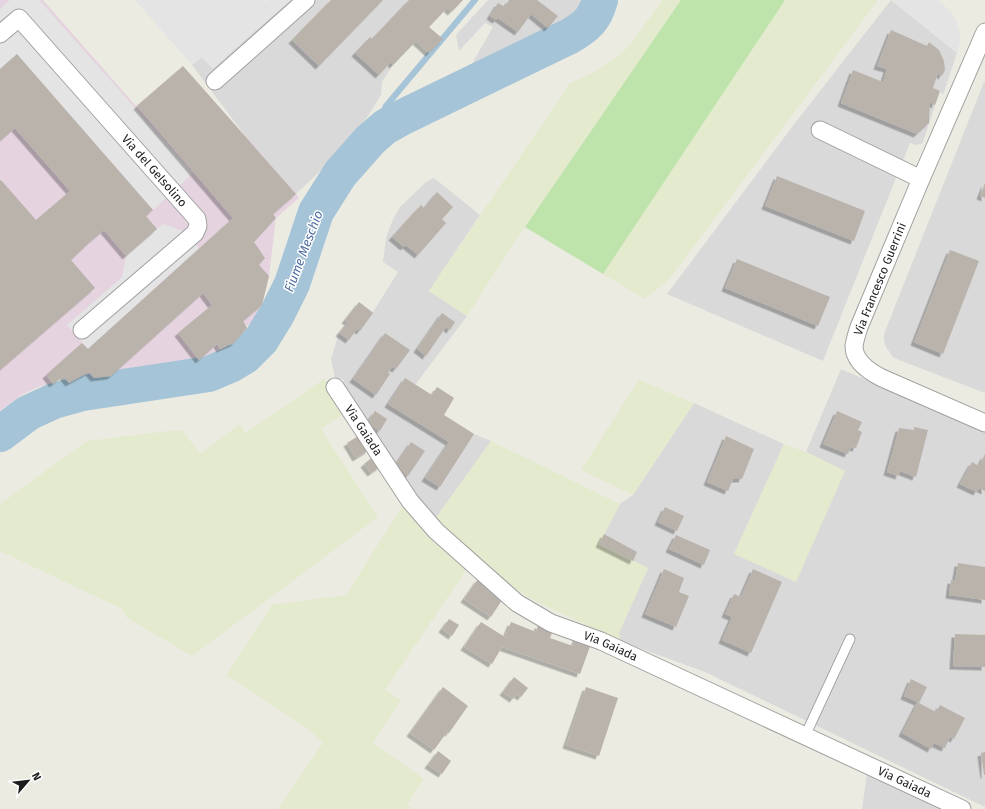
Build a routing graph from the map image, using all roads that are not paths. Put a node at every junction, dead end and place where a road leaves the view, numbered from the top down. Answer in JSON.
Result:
{"nodes":[{"id":1,"x":306,"y":0,"type":"edge"},
{"id":2,"x":985,"y":32,"type":"edge"},
{"id":3,"x":0,"y":34,"type":"edge"},
{"id":4,"x":215,"y":80,"type":"dead end"},
{"id":5,"x":820,"y":130,"type":"dead end"},
{"id":6,"x":921,"y":179,"type":"junction"},
{"id":7,"x":82,"y":330,"type":"dead end"},
{"id":8,"x":335,"y":387,"type":"dead end"},
{"id":9,"x":985,"y":423,"type":"edge"},
{"id":10,"x":850,"y":639,"type":"dead end"},
{"id":11,"x":805,"y":736,"type":"junction"},
{"id":12,"x":962,"y":809,"type":"edge"}],
"edges":[{"from":1,"to":4,"type":"street"},
{"from":2,"to":6,"type":"street","name":"Via Francesco Guerrini"},
{"from":3,"to":7,"type":"street","name":"Via del Gelsolino"},
{"from":5,"to":6,"type":"street"},
{"from":6,"to":9,"type":"street","name":"Via Francesco Guerrini"},
{"from":8,"to":11,"type":"street","name":"Via Gaiada"},
{"from":10,"to":11,"type":"lane"},
{"from":11,"to":12,"type":"street","name":"Via Gaiada"}]}
